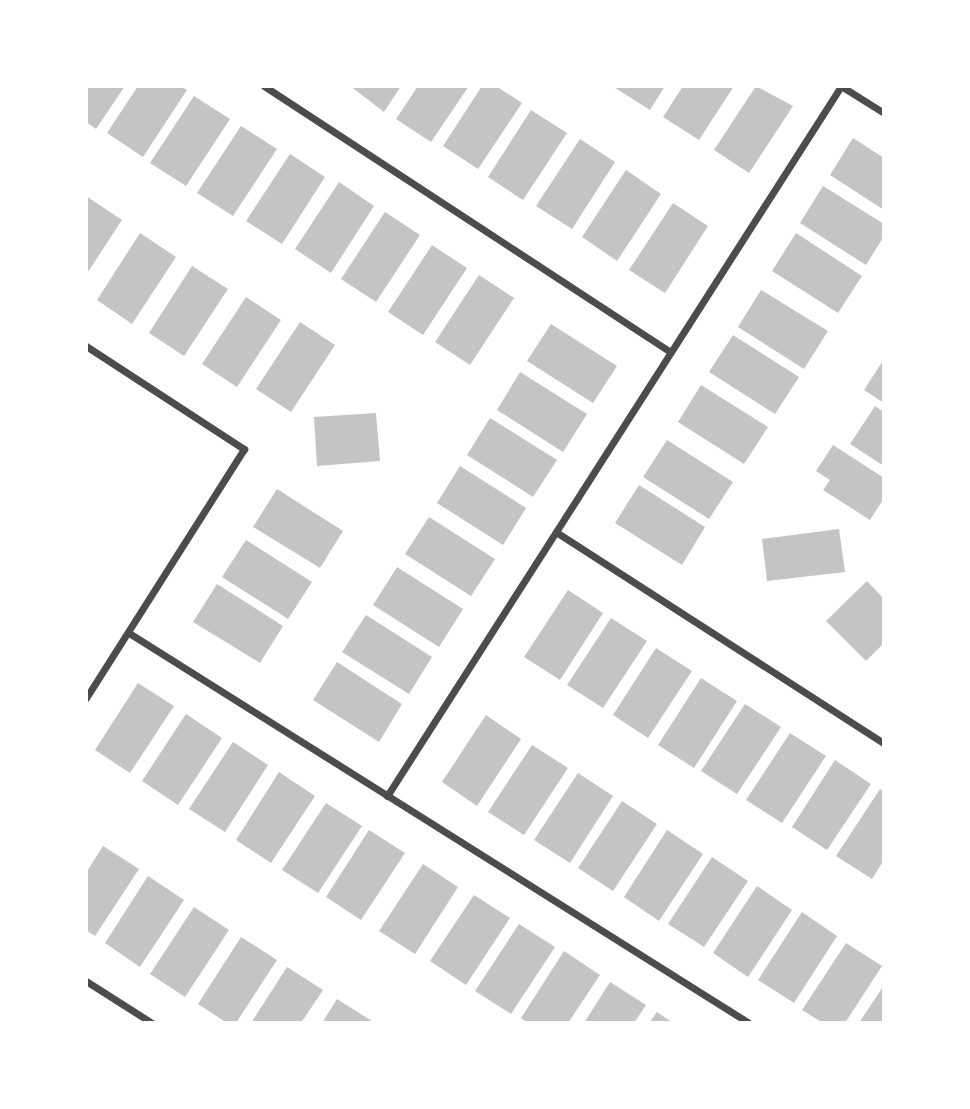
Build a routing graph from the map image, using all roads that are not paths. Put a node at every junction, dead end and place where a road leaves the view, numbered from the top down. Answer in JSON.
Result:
{"nodes":[{"id":1,"x":264,"y":86,"type":"edge"},
{"id":2,"x":841,"y":86,"type":"edge"},
{"id":3,"x":884,"y":113,"type":"edge"},
{"id":4,"x":86,"y":346,"type":"edge"},
{"id":5,"x":671,"y":352,"type":"junction"},
{"id":6,"x":556,"y":532,"type":"junction"},
{"id":7,"x":129,"y":633,"type":"junction"},
{"id":8,"x":86,"y":698,"type":"edge"},
{"id":9,"x":884,"y":743,"type":"edge"},
{"id":10,"x":387,"y":796,"type":"junction"},
{"id":11,"x":86,"y":981,"type":"edge"},
{"id":12,"x":152,"y":1023,"type":"edge"},
{"id":13,"x":749,"y":1023,"type":"edge"}],
"edges":[{"from":1,"to":5,"type":"street"},
{"from":2,"to":3,"type":"street"},
{"from":2,"to":5,"type":"street"},
{"from":4,"to":7,"type":"street"},
{"from":5,"to":6,"type":"street"},
{"from":6,"to":9,"type":"street"},
{"from":6,"to":10,"type":"street"},
{"from":7,"to":8,"type":"street"},
{"from":7,"to":10,"type":"street"},
{"from":10,"to":13,"type":"street"},
{"from":11,"to":12,"type":"street"}]}
